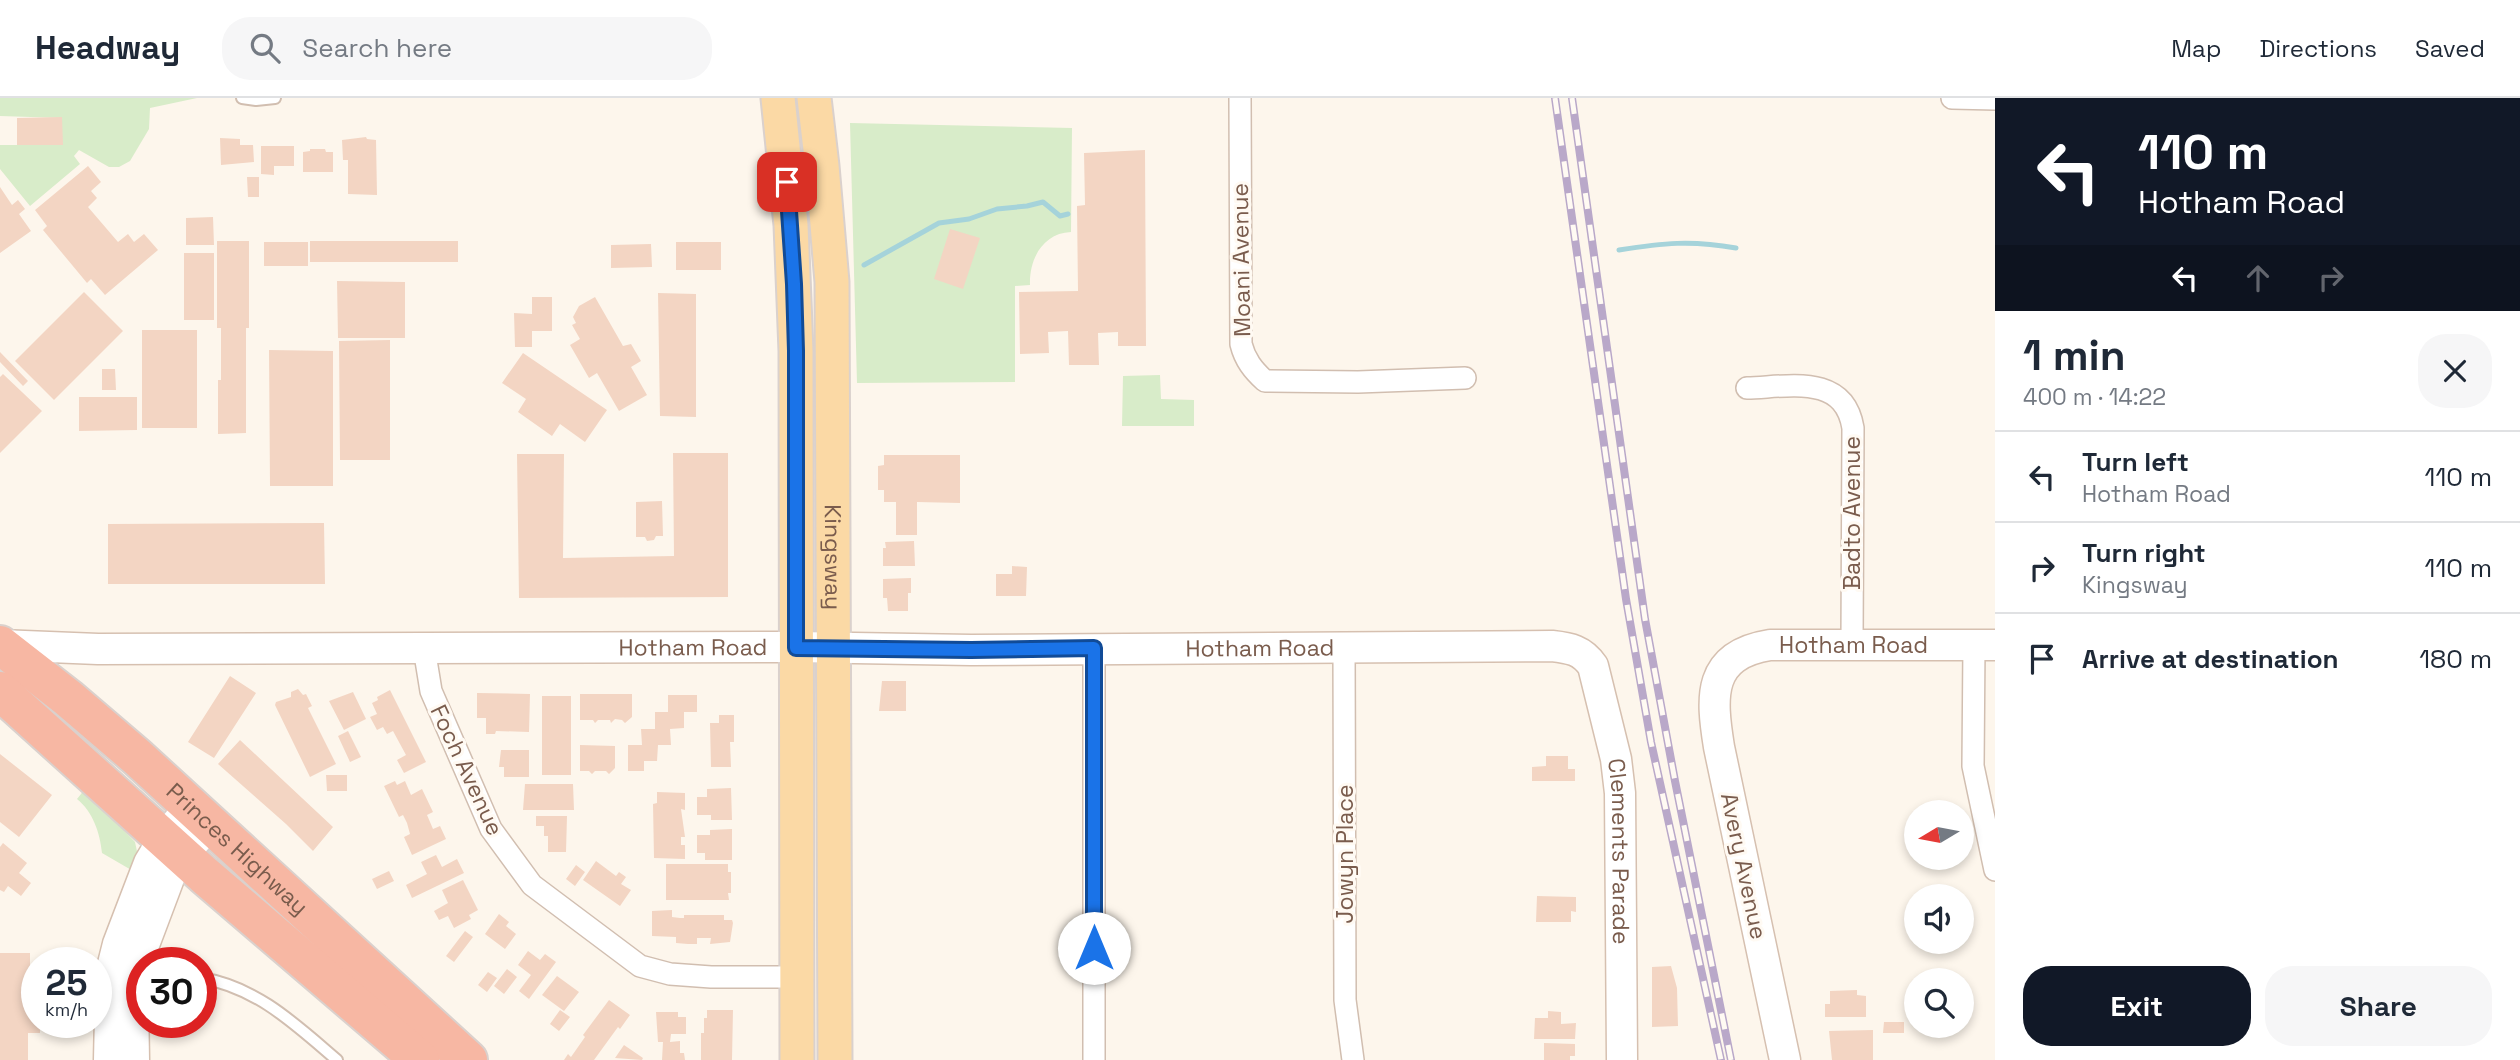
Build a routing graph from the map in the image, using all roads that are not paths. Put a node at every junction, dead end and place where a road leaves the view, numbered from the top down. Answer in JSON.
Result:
{"nodes":[{"id":1,"x":243,"y":98,"type":"edge"},
{"id":2,"x":275,"y":98,"type":"edge"},
{"id":3,"x":778,"y":98,"type":"edge"},
{"id":4,"x":814,"y":98,"type":"edge"},
{"id":5,"x":1240,"y":98,"type":"edge"},
{"id":6,"x":1952,"y":98,"type":"edge"},
{"id":7,"x":1995,"y":99,"type":"edge"},
{"id":8,"x":1465,"y":378,"type":"dead end"},
{"id":9,"x":1747,"y":388,"type":"dead end"},
{"id":10,"x":1852,"y":643,"type":"junction"},
{"id":11,"x":0,"y":645,"type":"edge"},
{"id":12,"x":1985,"y":645,"type":"edge"},
{"id":13,"x":424,"y":648,"type":"junction"},
{"id":14,"x":796,"y":648,"type":"junction"},
{"id":15,"x":1094,"y":648,"type":"junction"},
{"id":16,"x":1344,"y":648,"type":"junction"},
{"id":17,"x":97,"y":649,"type":"junction"},
{"id":18,"x":833,"y":649,"type":"junction"},
{"id":19,"x":1581,"y":653,"type":"joint"},
{"id":20,"x":1722,"y":672,"type":"joint"},
{"id":21,"x":0,"y":691,"type":"edge"},
{"id":22,"x":68,"y":698,"type":"junction"},
{"id":23,"x":201,"y":815,"type":"junction"},
{"id":24,"x":174,"y":846,"type":"junction"},
{"id":25,"x":1995,"y":870,"type":"edge"},
{"id":26,"x":143,"y":947,"type":"edge"},
{"id":27,"x":795,"y":977,"type":"junction"},
{"id":28,"x":217,"y":982,"type":"edge"},
{"id":29,"x":126,"y":986,"type":"edge"},
{"id":30,"x":134,"y":1038,"type":"edge"},
{"id":31,"x":108,"y":1060,"type":"edge"},
{"id":32,"x":134,"y":1060,"type":"edge"},
{"id":33,"x":337,"y":1060,"type":"edge"},
{"id":34,"x":420,"y":1060,"type":"edge"},
{"id":35,"x":468,"y":1060,"type":"edge"},
{"id":36,"x":797,"y":1060,"type":"edge"},
{"id":37,"x":835,"y":1060,"type":"edge"},
{"id":38,"x":1094,"y":1060,"type":"edge"},
{"id":39,"x":1353,"y":1060,"type":"edge"},
{"id":40,"x":1622,"y":1060,"type":"edge"},
{"id":41,"x":1785,"y":1060,"type":"edge"}],
"edges":[{"from":1,"to":2,"type":"lane"},
{"from":3,"to":14,"type":"main road","name":"Kingsway"},
{"from":4,"to":18,"type":"main road","name":"Kingsway"},
{"from":5,"to":8,"type":"street","name":"Moani Avenue"},
{"from":6,"to":7,"type":"street"},
{"from":9,"to":10,"type":"street","name":"Badto Avenue"},
{"from":10,"to":12,"type":"street","name":"Hotham Road"},
{"from":10,"to":20,"type":"street","name":"Hotham Road"},
{"from":11,"to":17,"type":"street","name":"Hotham Road"},
{"from":11,"to":22,"type":"highway","name":"Princes Highway"},
{"from":12,"to":25,"type":"street"},
{"from":13,"to":14,"type":"street","name":"Hotham Road"},
{"from":13,"to":17,"type":"street","name":"Hotham Road"},
{"from":13,"to":27,"type":"street","name":"Foch Avenue"},
{"from":14,"to":18,"type":"street","name":"Hotham Road"},
{"from":14,"to":27,"type":"main road","name":"Kingsway"},
{"from":15,"to":16,"type":"street","name":"Hotham Road"},
{"from":15,"to":18,"type":"street","name":"Hotham Road"},
{"from":15,"to":38,"type":"street"},
{"from":16,"to":19,"type":"street","name":"Hotham Road"},
{"from":16,"to":39,"type":"street","name":"Jowyn Place"},
{"from":17,"to":22,"type":"street"},
{"from":18,"to":37,"type":"main road","name":"Kingsway"},
{"from":19,"to":40,"type":"street","name":"Clements Parade"},
{"from":20,"to":41,"type":"street","name":"Avery Avenue"},
{"from":21,"to":24,"type":"highway","name":"Princes Highway"},
{"from":22,"to":23,"type":"highway","name":"Princes Highway"},
{"from":23,"to":24,"type":"street"},
{"from":23,"to":35,"type":"highway","name":"Princes Highway"},
{"from":24,"to":26,"type":"street"},
{"from":24,"to":34,"type":"highway","name":"Princes Highway"},
{"from":27,"to":36,"type":"main road","name":"Kingsway"},
{"from":28,"to":33,"type":"lane"},
{"from":29,"to":31,"type":"street"},
{"from":30,"to":32,"type":"street"}]}
